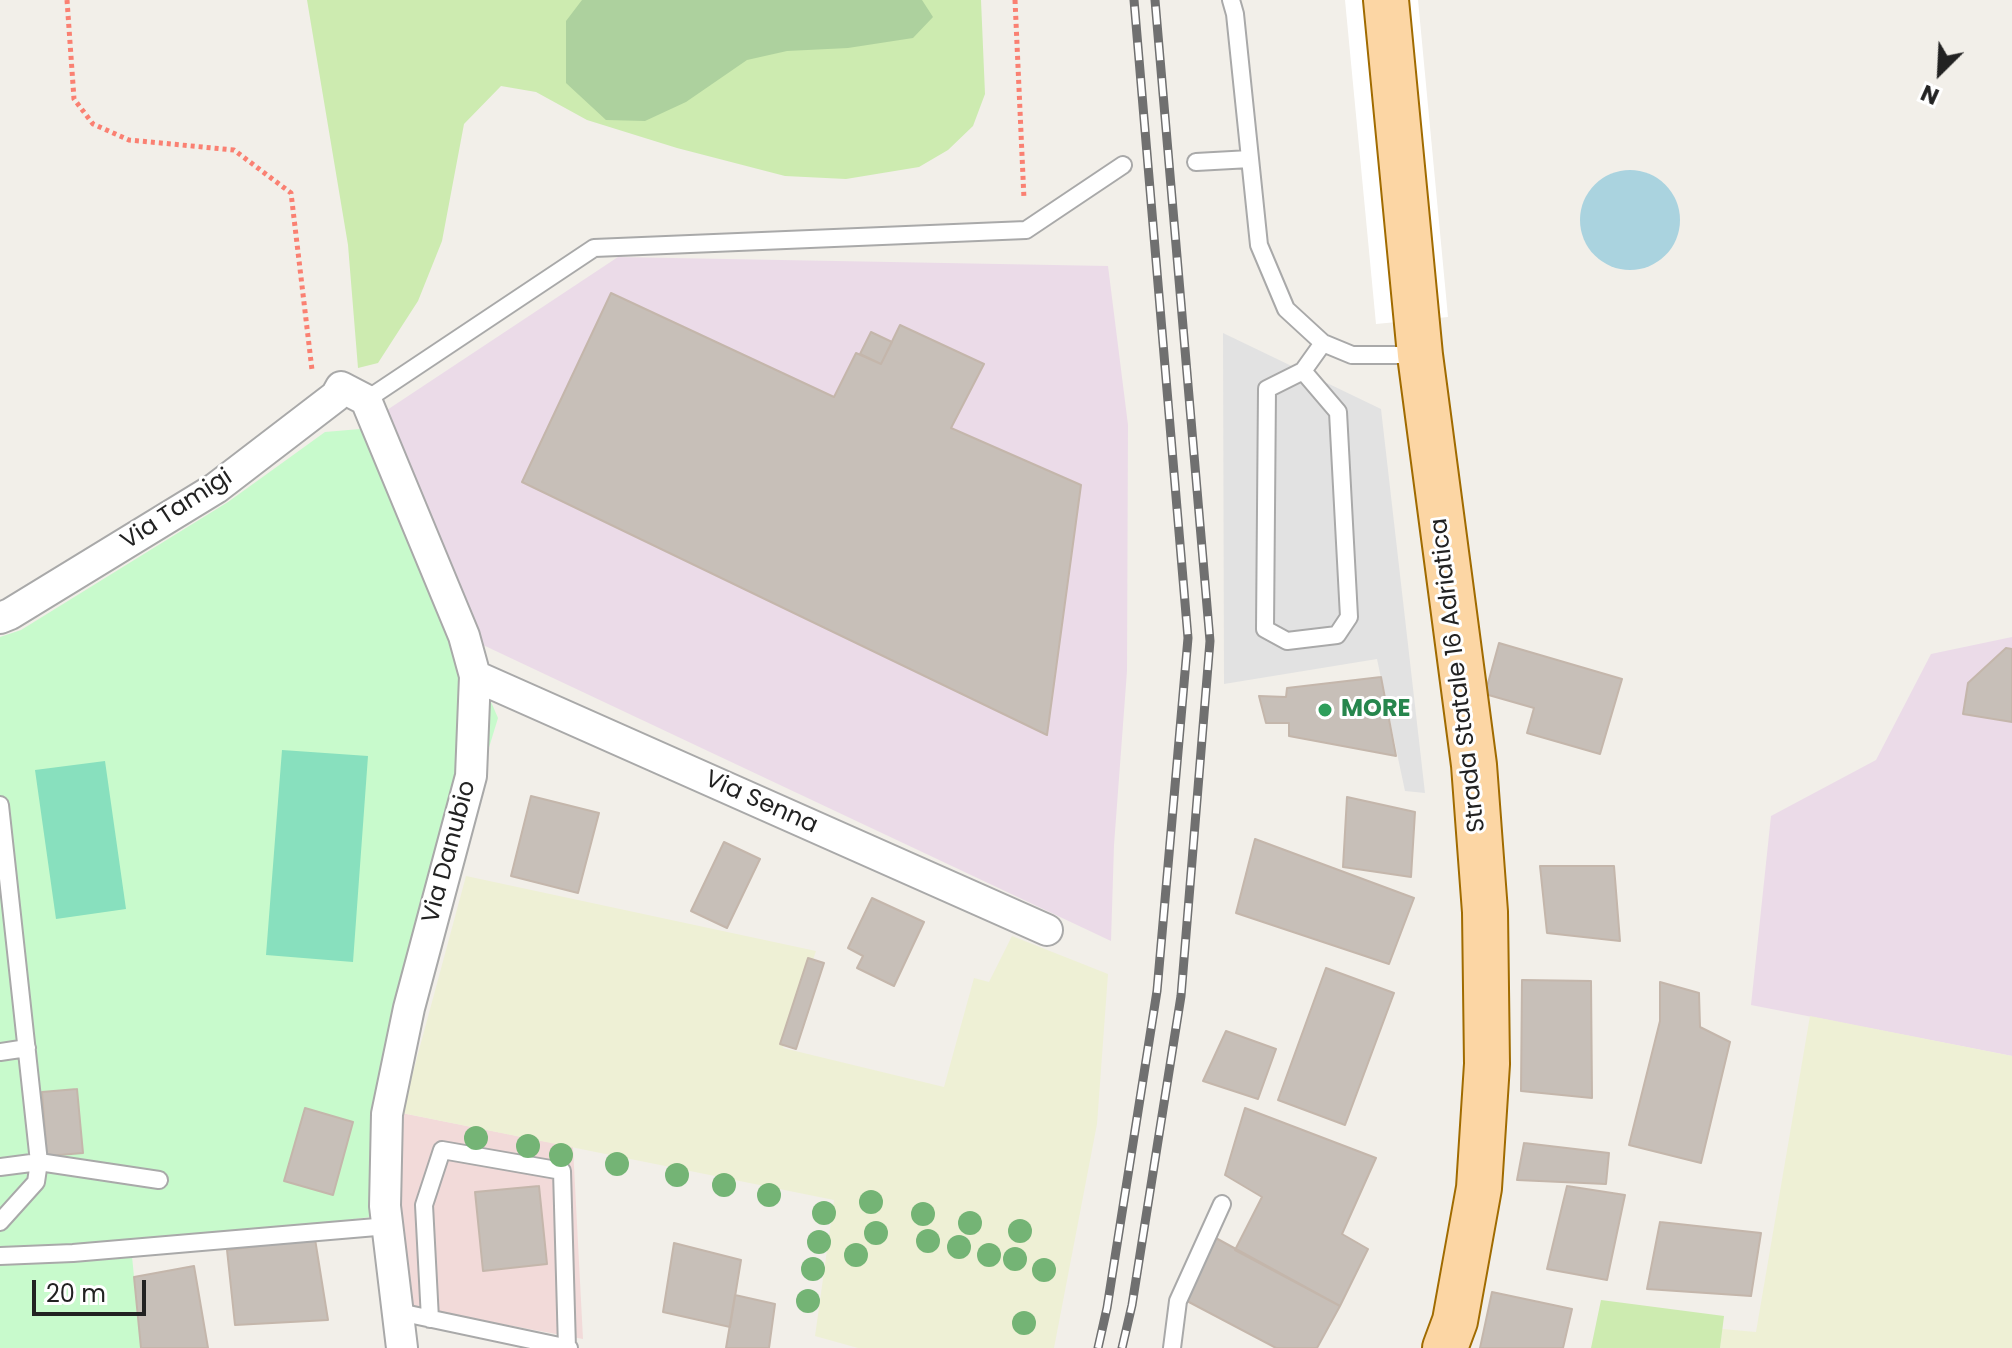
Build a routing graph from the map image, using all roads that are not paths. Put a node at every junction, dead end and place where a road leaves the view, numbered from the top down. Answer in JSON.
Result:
{"nodes":[{"id":1,"x":1231,"y":0,"type":"edge"},
{"id":2,"x":1386,"y":0,"type":"edge"},
{"id":3,"x":1250,"y":159,"type":"junction"},
{"id":4,"x":1196,"y":162,"type":"dead end"},
{"id":5,"x":1123,"y":165,"type":"dead end"},
{"id":6,"x":1418,"y":338,"type":"junction"},
{"id":7,"x":1323,"y":343,"type":"junction"},
{"id":8,"x":1303,"y":371,"type":"junction"},
{"id":9,"x":341,"y":390,"type":"junction"},
{"id":10,"x":0,"y":618,"type":"edge"},
{"id":11,"x":475,"y":676,"type":"junction"},
{"id":12,"x":0,"y":805,"type":"edge"},
{"id":13,"x":1047,"y":930,"type":"dead end"},
{"id":14,"x":17,"y":958,"type":"junction"},
{"id":15,"x":0,"y":960,"type":"edge"},
{"id":16,"x":27,"y":1048,"type":"junction"},
{"id":17,"x":0,"y":1052,"type":"edge"},
{"id":18,"x":39,"y":1162,"type":"junction"},
{"id":19,"x":0,"y":1167,"type":"edge"},
{"id":20,"x":159,"y":1180,"type":"dead end"},
{"id":21,"x":1222,"y":1204,"type":"dead end"},
{"id":22,"x":0,"y":1222,"type":"edge"},
{"id":23,"x":388,"y":1226,"type":"junction"},
{"id":24,"x":0,"y":1256,"type":"edge"},
{"id":25,"x":399,"y":1312,"type":"junction"},
{"id":26,"x":430,"y":1319,"type":"junction"},
{"id":27,"x":402,"y":1348,"type":"edge"},
{"id":28,"x":568,"y":1348,"type":"edge"},
{"id":29,"x":1172,"y":1348,"type":"edge"},
{"id":30,"x":1445,"y":1348,"type":"edge"}],
"edges":[{"from":1,"to":3,"type":"lane"},
{"from":2,"to":6,"type":"main road","name":"Strada Statale 16 Adriatica"},
{"from":3,"to":4,"type":"lane"},
{"from":3,"to":7,"type":"lane"},
{"from":5,"to":9,"type":"lane"},
{"from":6,"to":7,"type":"lane"},
{"from":6,"to":30,"type":"main road","name":"Strada Statale 16 Adriatica"},
{"from":7,"to":8,"type":"lane"},
{"from":8,"to":8,"type":"lane"},
{"from":9,"to":10,"type":"street","name":"Via Tamigi"},
{"from":9,"to":11,"type":"street","name":"Via Danubio"},
{"from":11,"to":13,"type":"street","name":"Via Senna"},
{"from":11,"to":23,"type":"street","name":"Via Danubio"},
{"from":12,"to":14,"type":"lane"},
{"from":14,"to":15,"type":"lane"},
{"from":14,"to":16,"type":"lane"},
{"from":16,"to":17,"type":"lane"},
{"from":16,"to":18,"type":"lane"},
{"from":18,"to":19,"type":"lane"},
{"from":18,"to":20,"type":"lane"},
{"from":18,"to":22,"type":"lane"},
{"from":21,"to":29,"type":"lane"},
{"from":23,"to":24,"type":"lane"},
{"from":23,"to":25,"type":"street","name":"Via Danubio"},
{"from":25,"to":26,"type":"lane"},
{"from":25,"to":27,"type":"street","name":"Via Danubio"},
{"from":26,"to":28,"type":"lane"},
{"from":26,"to":28,"type":"lane"}]}
